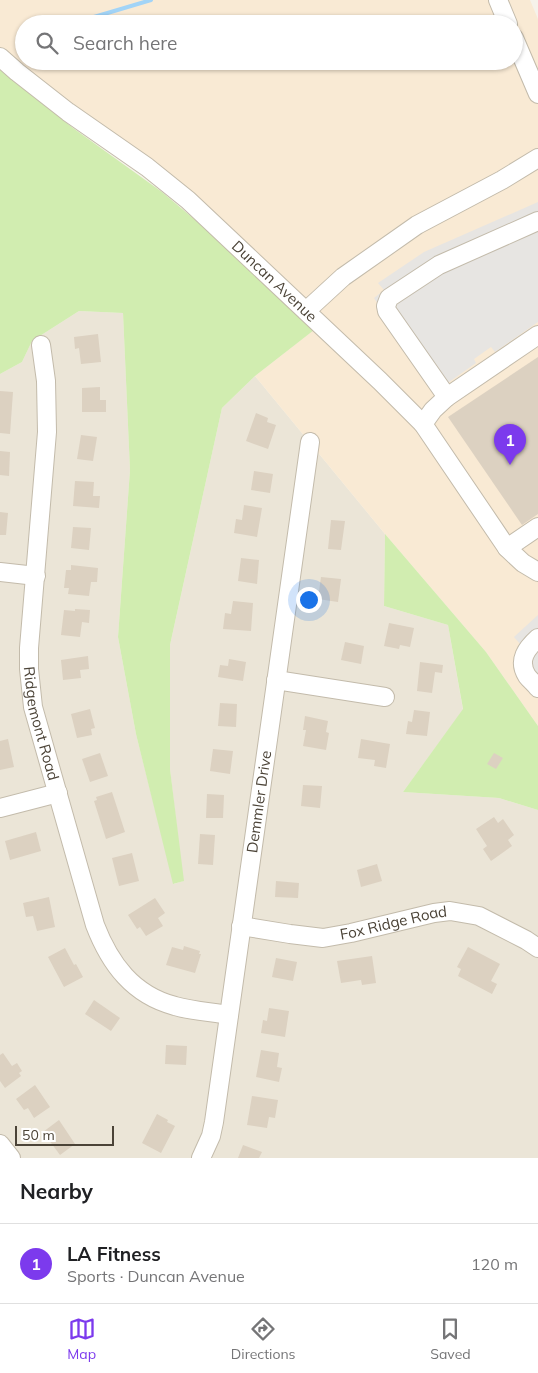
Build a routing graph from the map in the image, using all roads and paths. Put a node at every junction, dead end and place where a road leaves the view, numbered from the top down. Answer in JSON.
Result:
{"nodes":[{"id":1,"x":498,"y":0,"type":"edge"},
{"id":2,"x":504,"y":15,"type":"edge"},
{"id":3,"x":0,"y":57,"type":"edge"},
{"id":4,"x":523,"y":59,"type":"edge"},
{"id":5,"x":538,"y":94,"type":"edge"},
{"id":6,"x":538,"y":158,"type":"edge"},
{"id":7,"x":538,"y":221,"type":"edge"},
{"id":8,"x":306,"y":310,"type":"junction"},
{"id":9,"x":538,"y":335,"type":"edge"},
{"id":10,"x":41,"y":345,"type":"dead end"},
{"id":11,"x":447,"y":397,"type":"junction"},
{"id":12,"x":423,"y":424,"type":"junction"},
{"id":13,"x":310,"y":442,"type":"dead end"},
{"id":14,"x":538,"y":527,"type":"edge"},
{"id":15,"x":508,"y":548,"type":"junction"},
{"id":16,"x":0,"y":572,"type":"edge"},
{"id":17,"x":538,"y":572,"type":"edge"},
{"id":18,"x":36,"y":576,"type":"junction"},
{"id":19,"x":538,"y":638,"type":"edge"},
{"id":20,"x":276,"y":680,"type":"junction"},
{"id":21,"x":538,"y":688,"type":"edge"},
{"id":22,"x":385,"y":697,"type":"dead end"},
{"id":23,"x":58,"y":793,"type":"junction"},
{"id":24,"x":0,"y":808,"type":"edge"},
{"id":25,"x":241,"y":926,"type":"junction"},
{"id":26,"x":538,"y":948,"type":"edge"},
{"id":27,"x":228,"y":1015,"type":"junction"},
{"id":28,"x":0,"y":1144,"type":"edge"},
{"id":29,"x":11,"y":1158,"type":"edge"},
{"id":30,"x":201,"y":1158,"type":"edge"}],
"edges":[{"from":1,"to":2,"type":"street"},
{"from":3,"to":8,"type":"street","name":"Duncan Avenue"},
{"from":4,"to":5,"type":"street"},
{"from":6,"to":8,"type":"street"},
{"from":7,"to":11,"type":"street"},
{"from":8,"to":12,"type":"street","name":"Duncan Avenue"},
{"from":9,"to":11,"type":"street"},
{"from":10,"to":18,"type":"street","name":"Ridgemont Road"},
{"from":11,"to":12,"type":"street"},
{"from":12,"to":15,"type":"street","name":"Duncan Avenue"},
{"from":13,"to":20,"type":"street","name":"Demmler Drive"},
{"from":14,"to":15,"type":"street"},
{"from":15,"to":17,"type":"street","name":"Duncan Avenue"},
{"from":16,"to":18,"type":"street"},
{"from":18,"to":23,"type":"street","name":"Ridgemont Road"},
{"from":19,"to":21,"type":"street"},
{"from":20,"to":22,"type":"street"},
{"from":20,"to":25,"type":"street","name":"Demmler Drive"},
{"from":23,"to":24,"type":"street"},
{"from":23,"to":27,"type":"street","name":"Ridgemont Road"},
{"from":25,"to":26,"type":"street","name":"Fox Ridge Road"},
{"from":25,"to":27,"type":"street","name":"Demmler Drive"},
{"from":27,"to":30,"type":"street","name":"Demmler Drive"},
{"from":28,"to":29,"type":"street"}]}
